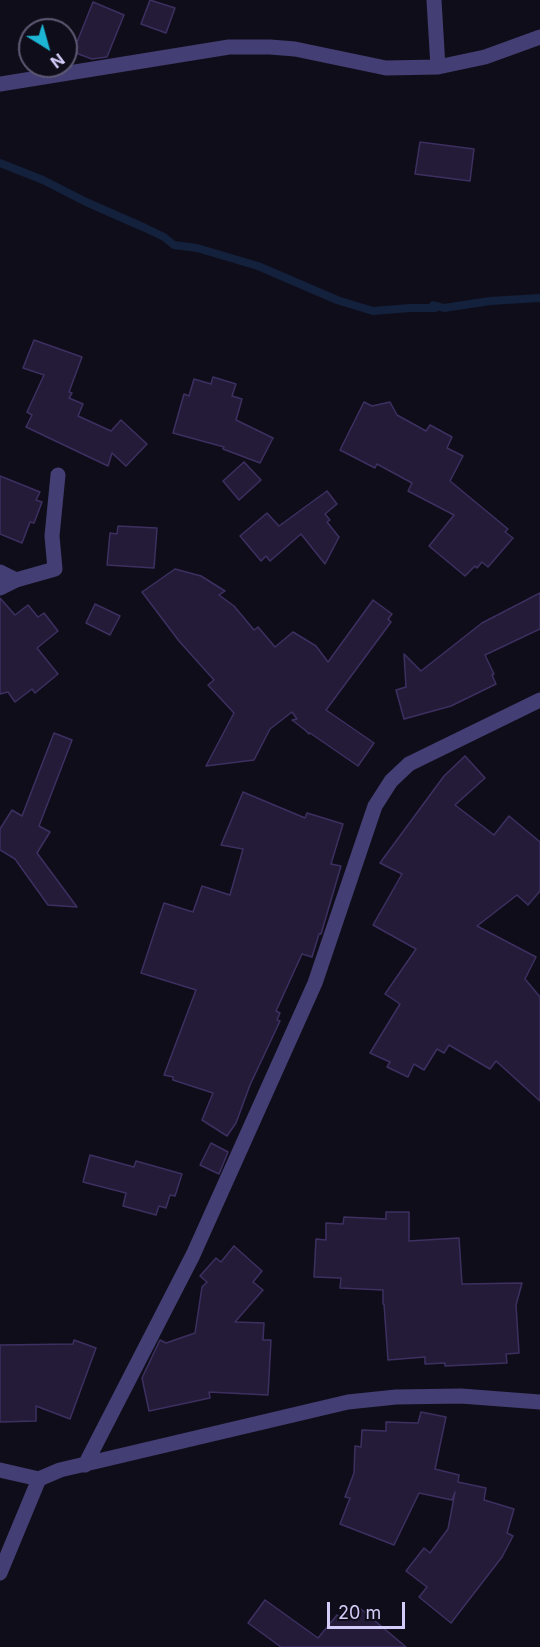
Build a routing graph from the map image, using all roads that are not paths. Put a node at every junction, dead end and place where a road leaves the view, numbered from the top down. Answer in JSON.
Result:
{"nodes":[{"id":1,"x":434,"y":0,"type":"edge"},
{"id":2,"x":540,"y":37,"type":"edge"},
{"id":3,"x":438,"y":67,"type":"junction"},
{"id":4,"x":0,"y":84,"type":"edge"},
{"id":5,"x":58,"y":475,"type":"dead end"},
{"id":6,"x":0,"y":572,"type":"edge"},
{"id":7,"x":16,"y":580,"type":"junction"},
{"id":8,"x":0,"y":588,"type":"edge"},
{"id":9,"x":540,"y":700,"type":"edge"},
{"id":10,"x":540,"y":1402,"type":"edge"},
{"id":11,"x":85,"y":1465,"type":"junction"},
{"id":12,"x":0,"y":1470,"type":"edge"},
{"id":13,"x":39,"y":1479,"type":"junction"},
{"id":14,"x":0,"y":1573,"type":"edge"}],
"edges":[{"from":1,"to":3,"type":"street"},
{"from":2,"to":3,"type":"street"},
{"from":3,"to":4,"type":"street"},
{"from":5,"to":7,"type":"street"},
{"from":6,"to":7,"type":"street"},
{"from":7,"to":8,"type":"street"},
{"from":9,"to":11,"type":"street"},
{"from":10,"to":11,"type":"street"},
{"from":11,"to":13,"type":"street"},
{"from":12,"to":13,"type":"street"},
{"from":13,"to":14,"type":"street"}]}
